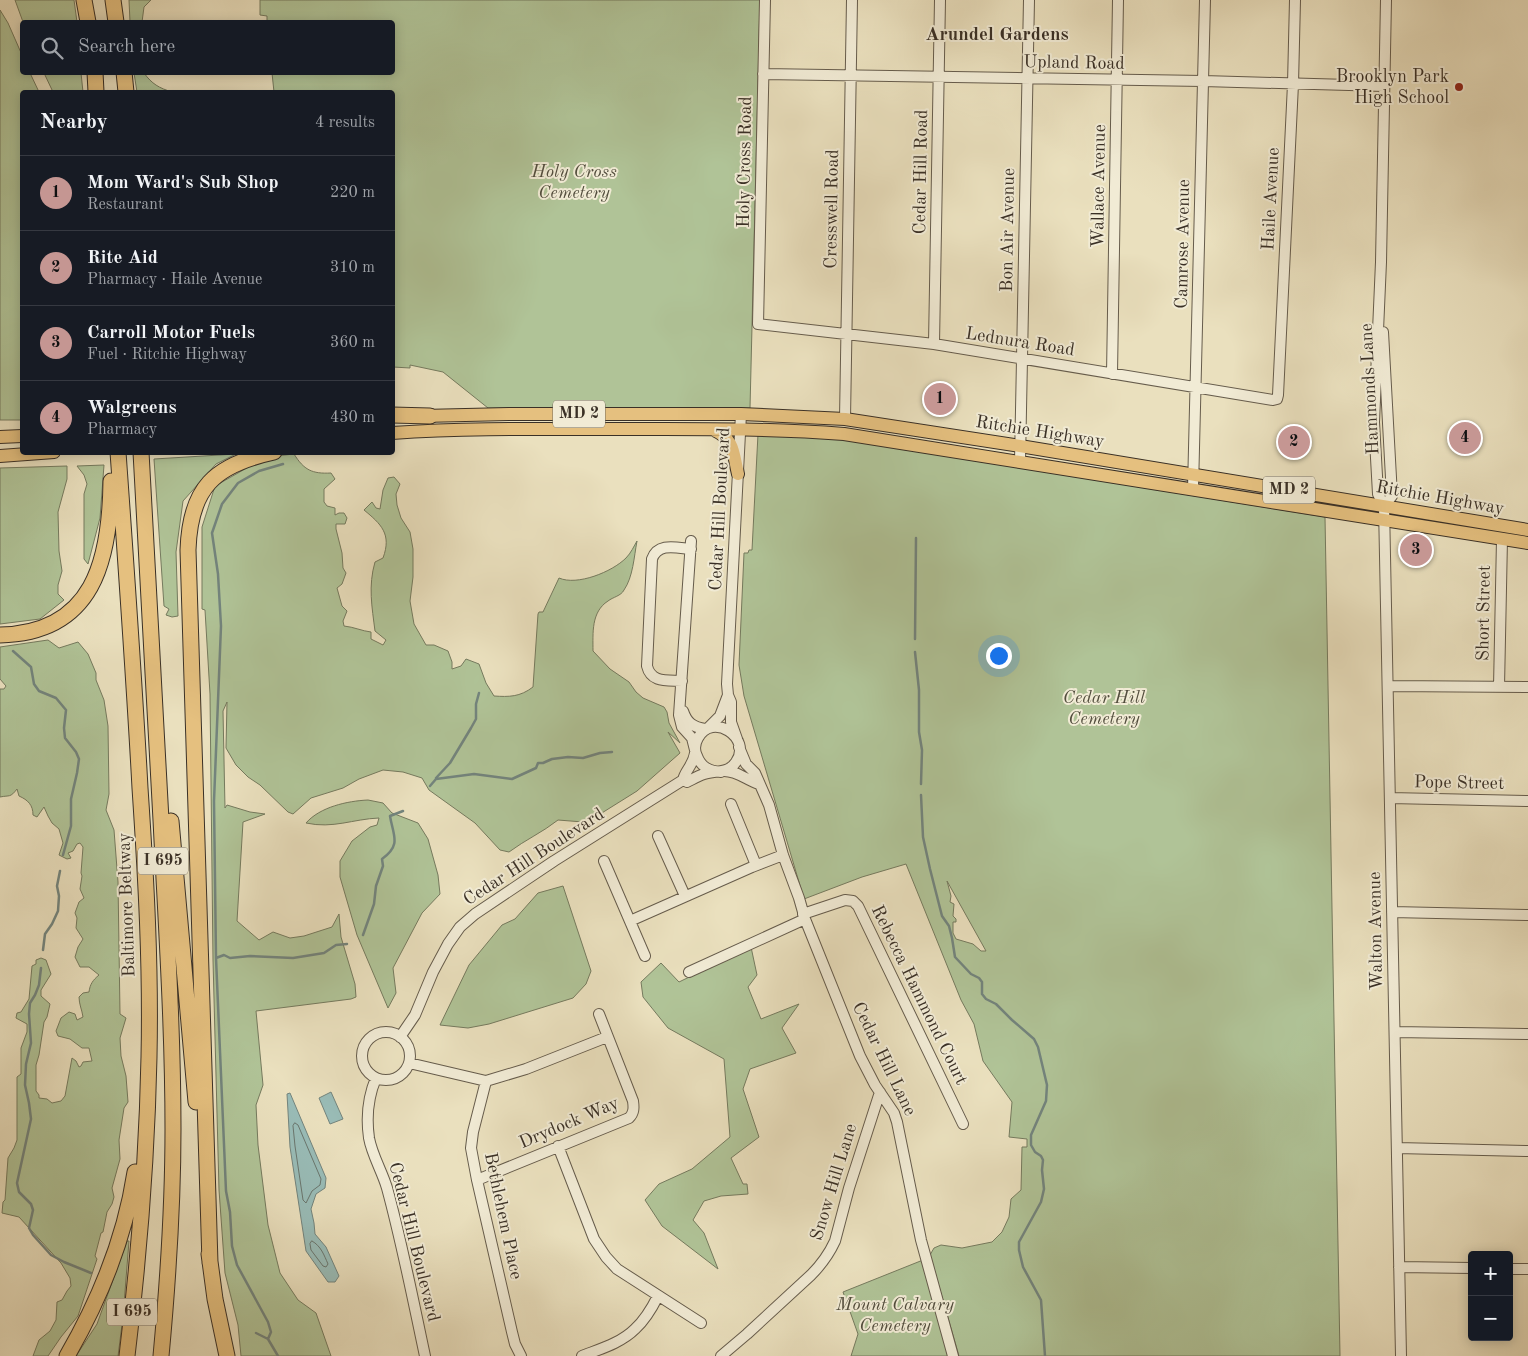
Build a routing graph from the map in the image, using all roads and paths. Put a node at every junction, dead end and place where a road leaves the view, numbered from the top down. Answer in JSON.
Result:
{"nodes":[{"id":1,"x":84,"y":0,"type":"edge"},
{"id":2,"x":90,"y":0,"type":"edge"},
{"id":3,"x":113,"y":0,"type":"edge"},
{"id":4,"x":765,"y":0,"type":"edge"},
{"id":5,"x":852,"y":0,"type":"edge"},
{"id":6,"x":940,"y":0,"type":"edge"},
{"id":7,"x":1029,"y":0,"type":"edge"},
{"id":8,"x":1118,"y":0,"type":"edge"},
{"id":9,"x":1205,"y":0,"type":"edge"},
{"id":10,"x":1295,"y":0,"type":"edge"},
{"id":11,"x":1386,"y":0,"type":"edge"},
{"id":12,"x":88,"y":20,"type":"edge"},
{"id":13,"x":92,"y":20,"type":"edge"},
{"id":14,"x":115,"y":20,"type":"edge"},
{"id":15,"x":763,"y":74,"type":"junction"},
{"id":16,"x":95,"y":75,"type":"edge"},
{"id":17,"x":118,"y":75,"type":"edge"},
{"id":18,"x":124,"y":75,"type":"edge"},
{"id":19,"x":851,"y":75,"type":"junction"},
{"id":20,"x":939,"y":77,"type":"junction"},
{"id":21,"x":1027,"y":79,"type":"junction"},
{"id":22,"x":1117,"y":80,"type":"junction"},
{"id":23,"x":1203,"y":81,"type":"junction"},
{"id":24,"x":1293,"y":84,"type":"junction"},
{"id":25,"x":1384,"y":86,"type":"junction"},
{"id":26,"x":96,"y":90,"type":"edge"},
{"id":27,"x":119,"y":90,"type":"edge"},
{"id":28,"x":126,"y":90,"type":"edge"},
{"id":29,"x":1380,"y":296,"type":"junction"},
{"id":30,"x":758,"y":324,"type":"joint"},
{"id":31,"x":846,"y":334,"type":"junction"},
{"id":32,"x":934,"y":344,"type":"junction"},
{"id":33,"x":1022,"y":358,"type":"junction"},
{"id":34,"x":1376,"y":371,"type":"junction"},
{"id":35,"x":1112,"y":374,"type":"junction"},
{"id":36,"x":1196,"y":386,"type":"junction"},
{"id":37,"x":1277,"y":399,"type":"joint"},
{"id":38,"x":741,"y":414,"type":"junction"},
{"id":39,"x":395,"y":416,"type":"edge"},
{"id":40,"x":430,"y":416,"type":"joint"},
{"id":41,"x":844,"y":419,"type":"junction"},
{"id":42,"x":1389,"y":420,"type":"junction"},
{"id":43,"x":1374,"y":422,"type":"junction"},
{"id":44,"x":712,"y":429,"type":"junction"},
{"id":45,"x":741,"y":429,"type":"junction"},
{"id":46,"x":395,"y":433,"type":"edge"},
{"id":47,"x":20,"y":436,"type":"edge"},
{"id":48,"x":0,"y":437,"type":"edge"},
{"id":49,"x":1020,"y":446,"type":"junction"},
{"id":50,"x":1390,"y":452,"type":"junction"},
{"id":51,"x":20,"y":455,"type":"edge"},
{"id":52,"x":112,"y":455,"type":"edge"},
{"id":53,"x":118,"y":455,"type":"edge"},
{"id":54,"x":141,"y":455,"type":"edge"},
{"id":55,"x":261,"y":455,"type":"edge"},
{"id":56,"x":0,"y":456,"type":"edge"},
{"id":57,"x":1020,"y":461,"type":"junction"},
{"id":58,"x":738,"y":474,"type":"junction"},
{"id":59,"x":1194,"y":475,"type":"junction"},
{"id":60,"x":1193,"y":489,"type":"junction"},
{"id":61,"x":1384,"y":506,"type":"junction"},
{"id":62,"x":1385,"y":521,"type":"junction"},
{"id":63,"x":1528,"y":530,"type":"edge"},
{"id":64,"x":1502,"y":539,"type":"junction"},
{"id":65,"x":1528,"y":543,"type":"edge"},
{"id":66,"x":0,"y":636,"type":"edge"},
{"id":67,"x":154,"y":674,"type":"junction"},
{"id":68,"x":682,"y":681,"type":"junction"},
{"id":69,"x":1388,"y":686,"type":"junction"},
{"id":70,"x":1499,"y":687,"type":"junction"},
{"id":71,"x":1528,"y":687,"type":"edge"},
{"id":72,"x":728,"y":695,"type":"junction"},
{"id":73,"x":680,"y":704,"type":"junction"},
{"id":74,"x":707,"y":728,"type":"junction"},
{"id":75,"x":738,"y":743,"type":"junction"},
{"id":76,"x":695,"y":751,"type":"junction"},
{"id":77,"x":722,"y":771,"type":"junction"},
{"id":78,"x":683,"y":780,"type":"junction"},
{"id":79,"x":759,"y":784,"type":"junction"},
{"id":80,"x":1390,"y":798,"type":"junction"},
{"id":81,"x":1528,"y":801,"type":"edge"},
{"id":82,"x":730,"y":804,"type":"dead end"},
{"id":83,"x":658,"y":836,"type":"dead end"},
{"id":84,"x":783,"y":855,"type":"junction"},
{"id":85,"x":604,"y":861,"type":"dead end"},
{"id":86,"x":756,"y":865,"type":"junction"},
{"id":87,"x":685,"y":896,"type":"junction"},
{"id":88,"x":1392,"y":912,"type":"junction"},
{"id":89,"x":1528,"y":915,"type":"edge"},
{"id":90,"x":804,"y":917,"type":"junction"},
{"id":91,"x":630,"y":920,"type":"junction"},
{"id":92,"x":645,"y":956,"type":"dead end"},
{"id":93,"x":689,"y":972,"type":"dead end"},
{"id":94,"x":599,"y":1014,"type":"dead end"},
{"id":95,"x":1394,"y":1032,"type":"junction"},
{"id":96,"x":1528,"y":1034,"type":"edge"},
{"id":97,"x":400,"y":1036,"type":"junction"},
{"id":98,"x":607,"y":1037,"type":"junction"},
{"id":99,"x":149,"y":1056,"type":"junction"},
{"id":100,"x":409,"y":1063,"type":"junction"},
{"id":101,"x":376,"y":1078,"type":"junction"},
{"id":102,"x":486,"y":1081,"type":"junction"},
{"id":103,"x":880,"y":1092,"type":"junction"},
{"id":104,"x":963,"y":1124,"type":"dead end"},
{"id":105,"x":558,"y":1146,"type":"junction"},
{"id":106,"x":1397,"y":1148,"type":"junction"},
{"id":107,"x":1528,"y":1151,"type":"edge"},
{"id":108,"x":477,"y":1180,"type":"junction"},
{"id":109,"x":210,"y":1263,"type":"junction"},
{"id":110,"x":1399,"y":1267,"type":"junction"},
{"id":111,"x":1468,"y":1268,"type":"edge"},
{"id":112,"x":1513,"y":1269,"type":"edge"},
{"id":113,"x":1528,"y":1269,"type":"edge"},
{"id":114,"x":658,"y":1296,"type":"junction"},
{"id":115,"x":701,"y":1323,"type":"dead end"},
{"id":116,"x":67,"y":1356,"type":"edge"},
{"id":117,"x":127,"y":1356,"type":"edge"},
{"id":118,"x":161,"y":1356,"type":"edge"},
{"id":119,"x":227,"y":1356,"type":"edge"},
{"id":120,"x":424,"y":1356,"type":"edge"},
{"id":121,"x":521,"y":1356,"type":"edge"},
{"id":122,"x":582,"y":1356,"type":"edge"},
{"id":123,"x":721,"y":1356,"type":"edge"},
{"id":124,"x":953,"y":1356,"type":"edge"},
{"id":125,"x":1401,"y":1356,"type":"edge"}],
"edges":[{"from":1,"to":12,"type":"highway"},
{"from":2,"to":13,"type":"highway"},
{"from":3,"to":14,"type":"highway"},
{"from":4,"to":15,"type":"street","name":"Holy Cross Road"},
{"from":5,"to":19,"type":"street","name":"Cresswell Road"},
{"from":6,"to":20,"type":"street","name":"Cedar Hill Road"},
{"from":7,"to":21,"type":"street","name":"Bon Air Avenue"},
{"from":8,"to":22,"type":"street","name":"Wallace Avenue"},
{"from":9,"to":23,"type":"street","name":"Camrose Avenue"},
{"from":10,"to":24,"type":"street","name":"Haile Avenue"},
{"from":11,"to":25,"type":"street","name":"Hammonds Lane"},
{"from":15,"to":19,"type":"street","name":"Upland Road"},
{"from":15,"to":30,"type":"street","name":"Holy Cross Road"},
{"from":16,"to":26,"type":"highway"},
{"from":17,"to":27,"type":"highway"},
{"from":18,"to":28,"type":"highway"},
{"from":19,"to":20,"type":"street","name":"Upland Road"},
{"from":19,"to":31,"type":"street","name":"Cresswell Road"},
{"from":20,"to":21,"type":"street","name":"Upland Road"},
{"from":20,"to":32,"type":"street","name":"Cedar Hill Road"},
{"from":21,"to":22,"type":"street","name":"Upland Road"},
{"from":21,"to":33,"type":"street","name":"Bon Air Avenue"},
{"from":22,"to":23,"type":"street","name":"Upland Road"},
{"from":22,"to":35,"type":"street","name":"Wallace Avenue"},
{"from":23,"to":24,"type":"street","name":"Upland Road"},
{"from":23,"to":36,"type":"street","name":"Camrose Avenue"},
{"from":24,"to":25,"type":"street","name":"Upland Road"},
{"from":24,"to":37,"type":"street","name":"Haile Avenue"},
{"from":25,"to":29,"type":"street","name":"Hammonds Lane"},
{"from":29,"to":34,"type":"street","name":"Hammonds Lane"},
{"from":29,"to":42,"type":"street","name":"Hammonds Lane"},
{"from":30,"to":31,"type":"street","name":"Lednura Road"},
{"from":31,"to":32,"type":"street","name":"Lednura Road"},
{"from":31,"to":41,"type":"street","name":"Cresswell Road"},
{"from":32,"to":33,"type":"street","name":"Lednura Road"},
{"from":33,"to":35,"type":"street","name":"Lednura Road"},
{"from":33,"to":49,"type":"street","name":"Bon Air Avenue"},
{"from":34,"to":42,"type":"street"},
{"from":34,"to":43,"type":"street","name":"Hammonds Lane"},
{"from":35,"to":36,"type":"street","name":"Lednura Road"},
{"from":36,"to":37,"type":"street","name":"Lednura Road"},
{"from":36,"to":59,"type":"street","name":"Camrose Avenue"},
{"from":38,"to":40,"type":"main road","name":"Ritchie Highway","number":"MD 2"},
{"from":38,"to":41,"type":"main road","name":"Ritchie Highway","number":"MD 2"},
{"from":38,"to":45,"type":"street","name":"Cedar Hill Boulevard"},
{"from":39,"to":40,"type":"highway"},
{"from":41,"to":49,"type":"main road","name":"Ritchie Highway","number":"MD 2"},
{"from":42,"to":50,"type":"street","name":"Hammonds Lane"},
{"from":43,"to":50,"type":"street"},
{"from":43,"to":61,"type":"street","name":"Hammonds Lane"},
{"from":44,"to":45,"type":"main road","name":"Ritchie Highway","number":"MD 2"},
{"from":44,"to":46,"type":"main road","name":"Ritchie Highway","number":"MD 2"},
{"from":44,"to":58,"type":"main road"},
{"from":45,"to":57,"type":"main road","name":"Ritchie Highway","number":"MD 2"},
{"from":45,"to":58,"type":"street","name":"Cedar Hill Boulevard"},
{"from":47,"to":48,"type":"main road"},
{"from":49,"to":57,"type":"street","name":"Bon Air Avenue"},
{"from":49,"to":59,"type":"main road","name":"Ritchie Highway","number":"MD 2"},
{"from":50,"to":61,"type":"street","name":"Hammonds Lane"},
{"from":51,"to":56,"type":"main road"},
{"from":52,"to":66,"type":"highway"},
{"from":53,"to":99,"type":"highway","name":"Baltimore Beltway","number":"I 695"},
{"from":54,"to":67,"type":"highway","number":"I 695"},
{"from":55,"to":109,"type":"highway"},
{"from":57,"to":60,"type":"main road","name":"Ritchie Highway","number":"MD 2"},
{"from":58,"to":72,"type":"street","name":"Cedar Hill Boulevard"},
{"from":59,"to":60,"type":"street","name":"Camrose Avenue"},
{"from":59,"to":61,"type":"main road","name":"Ritchie Highway","number":"MD 2"},
{"from":60,"to":62,"type":"main road","name":"Ritchie Highway","number":"MD 2"},
{"from":61,"to":62,"type":"street","name":"Walton Avenue"},
{"from":61,"to":63,"type":"main road","name":"Ritchie Highway","number":"MD 2"},
{"from":62,"to":64,"type":"main road","name":"Ritchie Highway","number":"MD 2"},
{"from":62,"to":69,"type":"street","name":"Walton Avenue"},
{"from":64,"to":65,"type":"main road","name":"Ritchie Highway","number":"MD 2"},
{"from":64,"to":70,"type":"street","name":"Short Street"},
{"from":67,"to":109,"type":"highway"},
{"from":67,"to":118,"type":"highway","number":"I 695"},
{"from":68,"to":68,"type":"street"},
{"from":68,"to":73,"type":"street"},
{"from":69,"to":70,"type":"street"},
{"from":69,"to":80,"type":"street","name":"Walton Avenue"},
{"from":70,"to":71,"type":"street"},
{"from":72,"to":74,"type":"street","name":"Cedar Hill Boulevard"},
{"from":72,"to":75,"type":"street","name":"Cedar Hill Boulevard"},
{"from":73,"to":74,"type":"street"},
{"from":73,"to":76,"type":"street"},
{"from":74,"to":75,"type":"street"},
{"from":74,"to":76,"type":"street","name":"Cedar Hill Boulevard"},
{"from":75,"to":77,"type":"street"},
{"from":75,"to":79,"type":"street","name":"Cedar Hill Lane"},
{"from":76,"to":77,"type":"street"},
{"from":76,"to":78,"type":"street","name":"Cedar Hill Boulevard"},
{"from":77,"to":78,"type":"street","name":"Cedar Hill Boulevard"},
{"from":77,"to":79,"type":"street"},
{"from":78,"to":97,"type":"street","name":"Cedar Hill Boulevard"},
{"from":79,"to":84,"type":"street","name":"Cedar Hill Lane"},
{"from":80,"to":81,"type":"street","name":"Pope Street"},
{"from":80,"to":88,"type":"street","name":"Walton Avenue"},
{"from":82,"to":86,"type":"street"},
{"from":83,"to":87,"type":"street"},
{"from":84,"to":86,"type":"street"},
{"from":84,"to":90,"type":"street","name":"Cedar Hill Lane"},
{"from":85,"to":91,"type":"street"},
{"from":86,"to":87,"type":"street"},
{"from":87,"to":91,"type":"street"},
{"from":88,"to":89,"type":"street"},
{"from":88,"to":95,"type":"street","name":"Walton Avenue"},
{"from":90,"to":93,"type":"street","name":"Rebecca Hammond Court"},
{"from":90,"to":103,"type":"street","name":"Cedar Hill Lane"},
{"from":90,"to":104,"type":"street","name":"Rebecca Hammond Court"},
{"from":91,"to":92,"type":"street"},
{"from":94,"to":98,"type":"street","name":"Drydock Way"},
{"from":95,"to":96,"type":"street"},
{"from":95,"to":106,"type":"street","name":"Walton Avenue"},
{"from":97,"to":100,"type":"street"},
{"from":97,"to":101,"type":"street"},
{"from":98,"to":102,"type":"street"},
{"from":98,"to":105,"type":"street","name":"Drydock Way"},
{"from":99,"to":116,"type":"highway"},
{"from":99,"to":117,"type":"highway","name":"Baltimore Beltway","number":"I 695"},
{"from":100,"to":101,"type":"street"},
{"from":100,"to":102,"type":"street"},
{"from":101,"to":120,"type":"street","name":"Cedar Hill Boulevard"},
{"from":102,"to":108,"type":"street","name":"Bethlehem Place"},
{"from":103,"to":123,"type":"street","name":"Snow Hill Lane"},
{"from":103,"to":124,"type":"street","name":"Cedar Hill Lane"},
{"from":105,"to":108,"type":"street","name":"Drydock Way"},
{"from":105,"to":114,"type":"street"},
{"from":106,"to":107,"type":"street"},
{"from":106,"to":110,"type":"street","name":"Walton Avenue"},
{"from":108,"to":121,"type":"street","name":"Bethlehem Place"},
{"from":109,"to":119,"type":"highway"},
{"from":110,"to":111,"type":"street"},
{"from":110,"to":125,"type":"street","name":"Walton Avenue"},
{"from":112,"to":113,"type":"street"},
{"from":114,"to":115,"type":"street"},
{"from":114,"to":122,"type":"street"}]}
